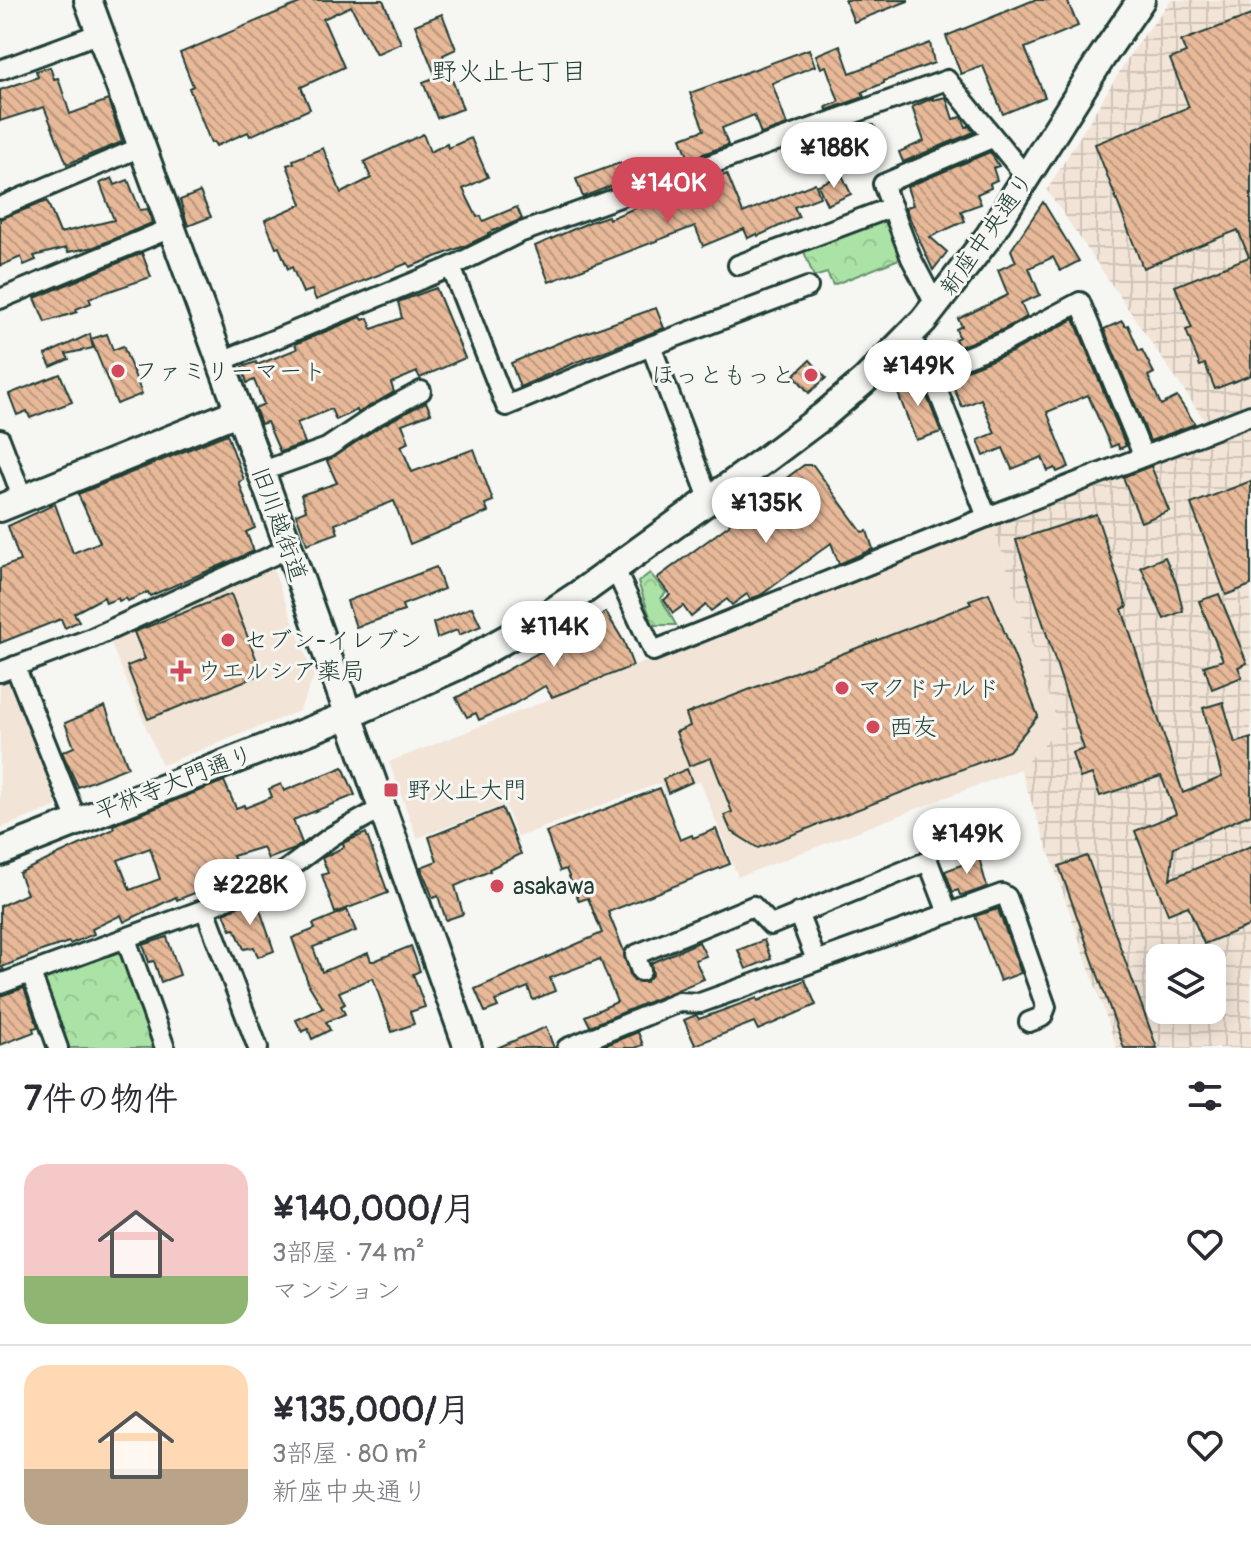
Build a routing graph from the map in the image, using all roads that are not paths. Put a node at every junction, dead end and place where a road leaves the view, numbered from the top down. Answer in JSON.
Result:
{"nodes":[{"id":1,"x":88,"y":0,"type":"edge"},
{"id":2,"x":1141,"y":0,"type":"edge"},
{"id":3,"x":100,"y":33,"type":"junction"},
{"id":4,"x":0,"y":70,"type":"edge"},
{"id":5,"x":992,"y":138,"type":"junction"},
{"id":6,"x":141,"y":147,"type":"junction"},
{"id":7,"x":1027,"y":178,"type":"junction"},
{"id":8,"x":0,"y":207,"type":"edge"},
{"id":9,"x":892,"y":207,"type":"junction"},
{"id":10,"x":171,"y":228,"type":"junction"},
{"id":11,"x":738,"y":265,"type":"dead end"},
{"id":12,"x":451,"y":267,"type":"junction"},
{"id":13,"x":808,"y":287,"type":"dead end"},
{"id":14,"x":0,"y":299,"type":"edge"},
{"id":15,"x":936,"y":306,"type":"junction"},
{"id":16,"x":910,"y":336,"type":"junction"},
{"id":17,"x":651,"y":346,"type":"junction"},
{"id":18,"x":219,"y":362,"type":"junction"},
{"id":19,"x":930,"y":371,"type":"junction"},
{"id":20,"x":421,"y":391,"type":"dead end"},
{"id":21,"x":237,"y":412,"type":"junction"},
{"id":22,"x":1251,"y":415,"type":"edge"},
{"id":23,"x":0,"y":439,"type":"edge"},
{"id":24,"x":1143,"y":455,"type":"junction"},
{"id":25,"x":260,"y":472,"type":"junction"},
{"id":26,"x":710,"y":501,"type":"junction"},
{"id":27,"x":11,"y":504,"type":"edge"},
{"id":28,"x":987,"y":517,"type":"junction"},
{"id":29,"x":289,"y":548,"type":"junction"},
{"id":30,"x":615,"y":569,"type":"junction"},
{"id":31,"x":8,"y":669,"type":"edge"},
{"id":32,"x":349,"y":715,"type":"junction"},
{"id":33,"x":382,"y":808,"type":"junction"},
{"id":34,"x":77,"y":821,"type":"junction"},
{"id":35,"x":0,"y":852,"type":"edge"},
{"id":36,"x":205,"y":909,"type":"junction"},
{"id":37,"x":798,"y":913,"type":"junction"},
{"id":38,"x":948,"y":913,"type":"junction"},
{"id":39,"x":126,"y":939,"type":"junction"},
{"id":40,"x":816,"y":960,"type":"junction"},
{"id":41,"x":641,"y":971,"type":"dead end"},
{"id":42,"x":31,"y":973,"type":"junction"},
{"id":43,"x":0,"y":984,"type":"edge"},
{"id":44,"x":1029,"y":1022,"type":"dead end"},
{"id":45,"x":58,"y":1048,"type":"edge"},
{"id":46,"x":165,"y":1048,"type":"edge"},
{"id":47,"x":258,"y":1048,"type":"edge"},
{"id":48,"x":468,"y":1048,"type":"edge"},
{"id":49,"x":567,"y":1048,"type":"edge"}],
"edges":[{"from":1,"to":3,"type":"street","name":"旧川越街道"},
{"from":2,"to":7,"type":"street","name":"新座中央通り"},
{"from":3,"to":4,"type":"street"},
{"from":3,"to":6,"type":"street","name":"旧川越街道"},
{"from":5,"to":7,"type":"street"},
{"from":5,"to":9,"type":"street"},
{"from":5,"to":12,"type":"street"},
{"from":6,"to":8,"type":"street"},
{"from":6,"to":10,"type":"street","name":"旧川越街道"},
{"from":7,"to":15,"type":"street","name":"新座中央通り"},
{"from":9,"to":11,"type":"street"},
{"from":9,"to":15,"type":"street"},
{"from":10,"to":14,"type":"street"},
{"from":10,"to":18,"type":"street","name":"旧川越街道"},
{"from":12,"to":17,"type":"street"},
{"from":12,"to":18,"type":"street"},
{"from":13,"to":17,"type":"street"},
{"from":15,"to":16,"type":"street","name":"新座中央通り"},
{"from":16,"to":19,"type":"street"},
{"from":16,"to":26,"type":"street","name":"新座中央通り"},
{"from":17,"to":26,"type":"street"},
{"from":18,"to":21,"type":"street","name":"旧川越街道"},
{"from":19,"to":24,"type":"street"},
{"from":19,"to":28,"type":"street"},
{"from":20,"to":25,"type":"street"},
{"from":21,"to":25,"type":"street","name":"旧川越街道"},
{"from":21,"to":27,"type":"street"},
{"from":22,"to":24,"type":"street"},
{"from":23,"to":27,"type":"street"},
{"from":24,"to":28,"type":"street"},
{"from":25,"to":29,"type":"street","name":"旧川越街道"},
{"from":26,"to":30,"type":"street","name":"新座中央通り"},
{"from":28,"to":30,"type":"street"},
{"from":29,"to":31,"type":"street"},
{"from":29,"to":32,"type":"street","name":"旧川越街道"},
{"from":30,"to":32,"type":"street","name":"新座中央通り"},
{"from":31,"to":34,"type":"street"},
{"from":32,"to":33,"type":"street","name":"旧川越街道"},
{"from":32,"to":34,"type":"street","name":"平林寺大門通り"},
{"from":33,"to":36,"type":"street"},
{"from":33,"to":48,"type":"street","name":"旧川越街道"},
{"from":34,"to":35,"type":"street","name":"平林寺大門通り"},
{"from":36,"to":39,"type":"street"},
{"from":36,"to":47,"type":"street"},
{"from":37,"to":38,"type":"street"},
{"from":37,"to":40,"type":"street"},
{"from":37,"to":41,"type":"street"},
{"from":38,"to":40,"type":"street"},
{"from":38,"to":44,"type":"street"},
{"from":39,"to":42,"type":"street"},
{"from":39,"to":46,"type":"street"},
{"from":40,"to":49,"type":"street"},
{"from":42,"to":43,"type":"street"},
{"from":42,"to":45,"type":"street"}]}
